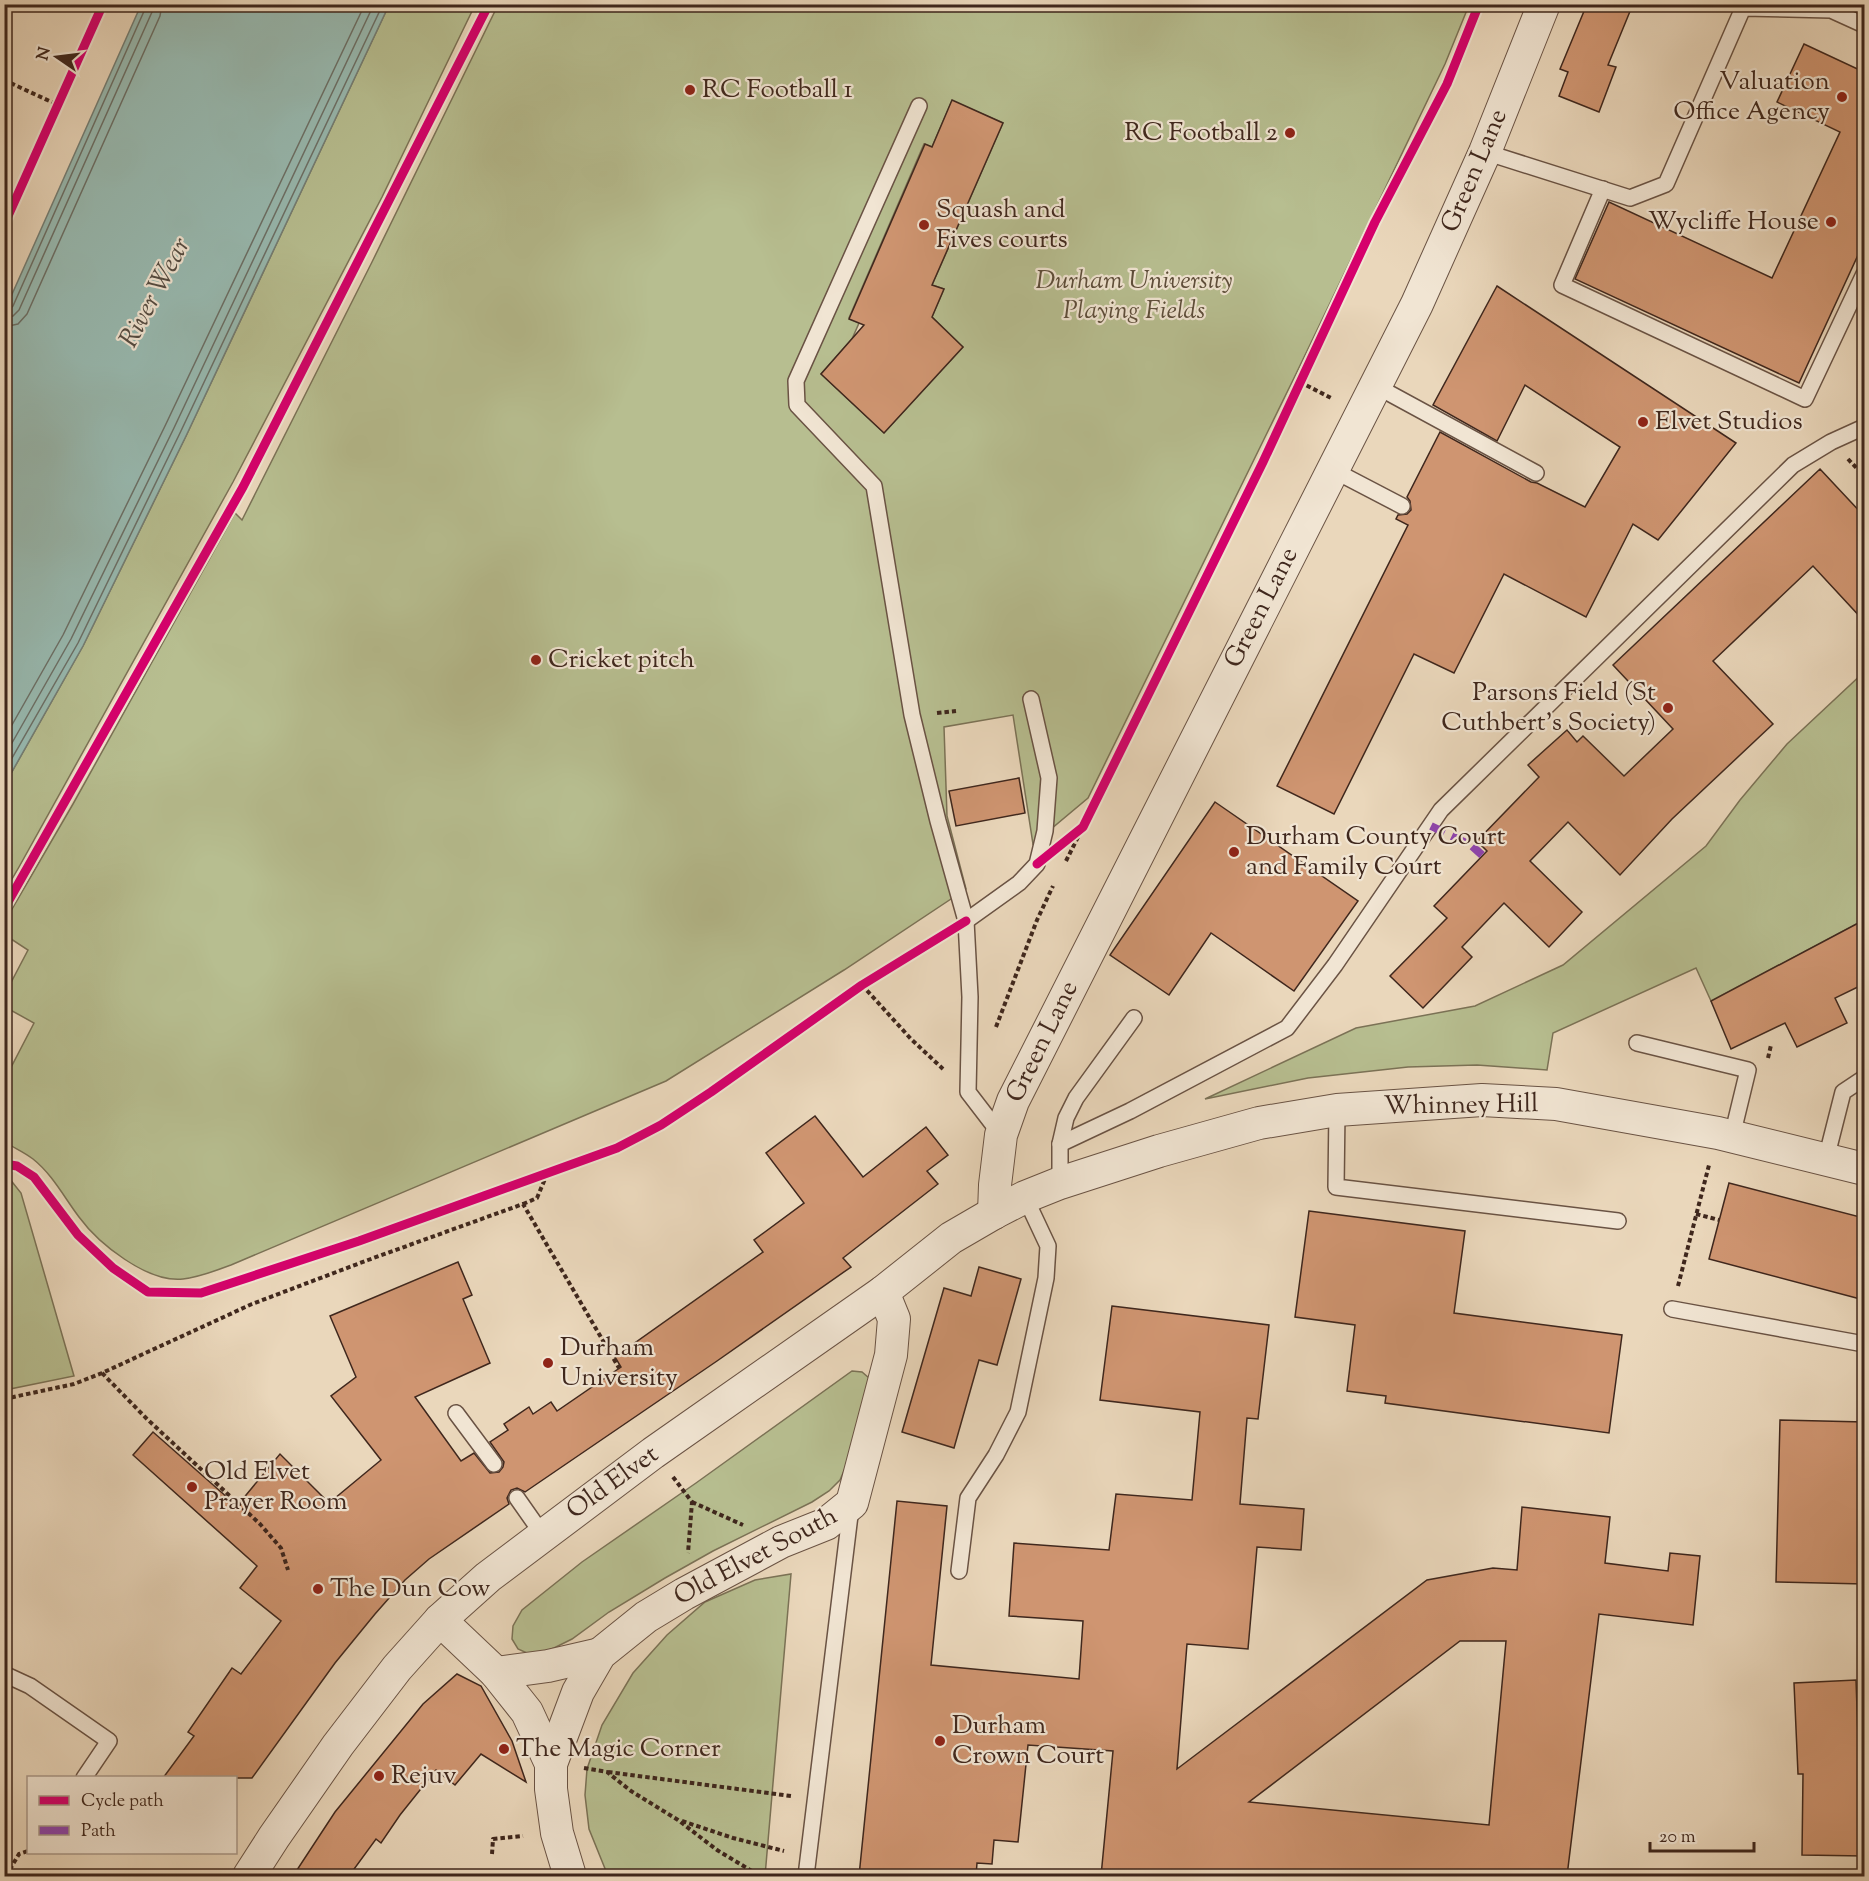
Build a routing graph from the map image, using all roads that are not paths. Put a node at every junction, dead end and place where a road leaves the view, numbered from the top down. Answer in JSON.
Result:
{"nodes":[{"id":1,"x":1544,"y":4,"type":"edge"},
{"id":2,"x":1864,"y":25,"type":"edge"},
{"id":3,"x":919,"y":106,"type":"dead end"},
{"id":4,"x":1485,"y":152,"type":"junction"},
{"id":5,"x":1604,"y":189,"type":"junction"},
{"id":6,"x":1864,"y":274,"type":"edge"},
{"id":7,"x":1376,"y":386,"type":"junction"},
{"id":8,"x":1864,"y":428,"type":"edge"},
{"id":9,"x":1333,"y":470,"type":"junction"},
{"id":10,"x":1536,"y":473,"type":"dead end"},
{"id":11,"x":1402,"y":506,"type":"dead end"},
{"id":12,"x":1031,"y":699,"type":"dead end"},
{"id":13,"x":966,"y":921,"type":"junction"},
{"id":14,"x":1134,"y":1018,"type":"dead end"},
{"id":15,"x":1637,"y":1043,"type":"dead end"},
{"id":16,"x":1864,"y":1078,"type":"edge"},
{"id":17,"x":1337,"y":1110,"type":"junction"},
{"id":18,"x":1725,"y":1134,"type":"junction"},
{"id":19,"x":1001,"y":1136,"type":"junction"},
{"id":20,"x":1060,"y":1144,"type":"junction"},
{"id":21,"x":1826,"y":1159,"type":"junction"},
{"id":22,"x":1864,"y":1169,"type":"edge"},
{"id":23,"x":1060,"y":1183,"type":"junction"},
{"id":24,"x":1025,"y":1197,"type":"junction"},
{"id":25,"x":994,"y":1213,"type":"junction"},
{"id":26,"x":1618,"y":1221,"type":"dead end"},
{"id":27,"x":883,"y":1292,"type":"junction"},
{"id":28,"x":1672,"y":1309,"type":"road end"},
{"id":29,"x":1864,"y":1344,"type":"edge"},
{"id":30,"x":456,"y":1413,"type":"dead end"},
{"id":31,"x":494,"y":1464,"type":"dead end"},
{"id":32,"x":517,"y":1498,"type":"dead end"},
{"id":33,"x":852,"y":1503,"type":"junction"},
{"id":34,"x":543,"y":1535,"type":"junction"},
{"id":35,"x":959,"y":1571,"type":"dead end"},
{"id":36,"x":440,"y":1620,"type":"junction"},
{"id":37,"x":600,"y":1654,"type":"junction"},
{"id":38,"x":496,"y":1673,"type":"junction"},
{"id":39,"x":4,"y":1674,"type":"edge"},
{"id":40,"x":551,"y":1764,"type":"junction"},
{"id":41,"x":85,"y":1776,"type":"edge"},
{"id":42,"x":249,"y":1876,"type":"edge"},
{"id":43,"x":570,"y":1876,"type":"edge"},
{"id":44,"x":806,"y":1876,"type":"edge"}],
"edges":[{"from":1,"to":4,"type":"street","name":"Green Lane"},
{"from":2,"to":5,"type":"lane"},
{"from":3,"to":13,"type":"lane"},
{"from":4,"to":5,"type":"lane"},
{"from":4,"to":7,"type":"street","name":"Green Lane"},
{"from":5,"to":6,"type":"lane"},
{"from":7,"to":9,"type":"street","name":"Green Lane"},
{"from":7,"to":10,"type":"lane"},
{"from":8,"to":20,"type":"lane"},
{"from":9,"to":11,"type":"lane"},
{"from":9,"to":19,"type":"street","name":"Green Lane"},
{"from":12,"to":13,"type":"lane"},
{"from":13,"to":19,"type":"lane"},
{"from":14,"to":20,"type":"lane"},
{"from":15,"to":18,"type":"lane"},
{"from":16,"to":21,"type":"lane"},
{"from":17,"to":18,"type":"street","name":"Whinney Hill"},
{"from":17,"to":23,"type":"street","name":"Whinney Hill"},
{"from":17,"to":26,"type":"lane"},
{"from":18,"to":21,"type":"street","name":"Whinney Hill"},
{"from":19,"to":25,"type":"street","name":"Green Lane"},
{"from":20,"to":23,"type":"lane"},
{"from":21,"to":22,"type":"street","name":"Whinney Hill"},
{"from":23,"to":24,"type":"street","name":"Old Elvet"},
{"from":24,"to":25,"type":"street","name":"Old Elvet"},
{"from":24,"to":35,"type":"lane"},
{"from":25,"to":27,"type":"street","name":"Old Elvet"},
{"from":27,"to":33,"type":"street","name":"Old Elvet South"},
{"from":27,"to":34,"type":"street","name":"Old Elvet"},
{"from":28,"to":29,"type":"lane"},
{"from":30,"to":31,"type":"lane"},
{"from":32,"to":34,"type":"lane"},
{"from":33,"to":37,"type":"street","name":"Old Elvet South"},
{"from":33,"to":44,"type":"lane"},
{"from":34,"to":36,"type":"street","name":"Old Elvet"},
{"from":36,"to":38,"type":"street","name":"Old Elvet South"},
{"from":36,"to":42,"type":"street","name":"Old Elvet"},
{"from":37,"to":38,"type":"street","name":"Old Elvet South"},
{"from":37,"to":40,"type":"street","name":"Old Elvet South"},
{"from":38,"to":40,"type":"street","name":"Old Elvet South"},
{"from":39,"to":41,"type":"lane"},
{"from":40,"to":43,"type":"street","name":"Old Elvet South"}]}
